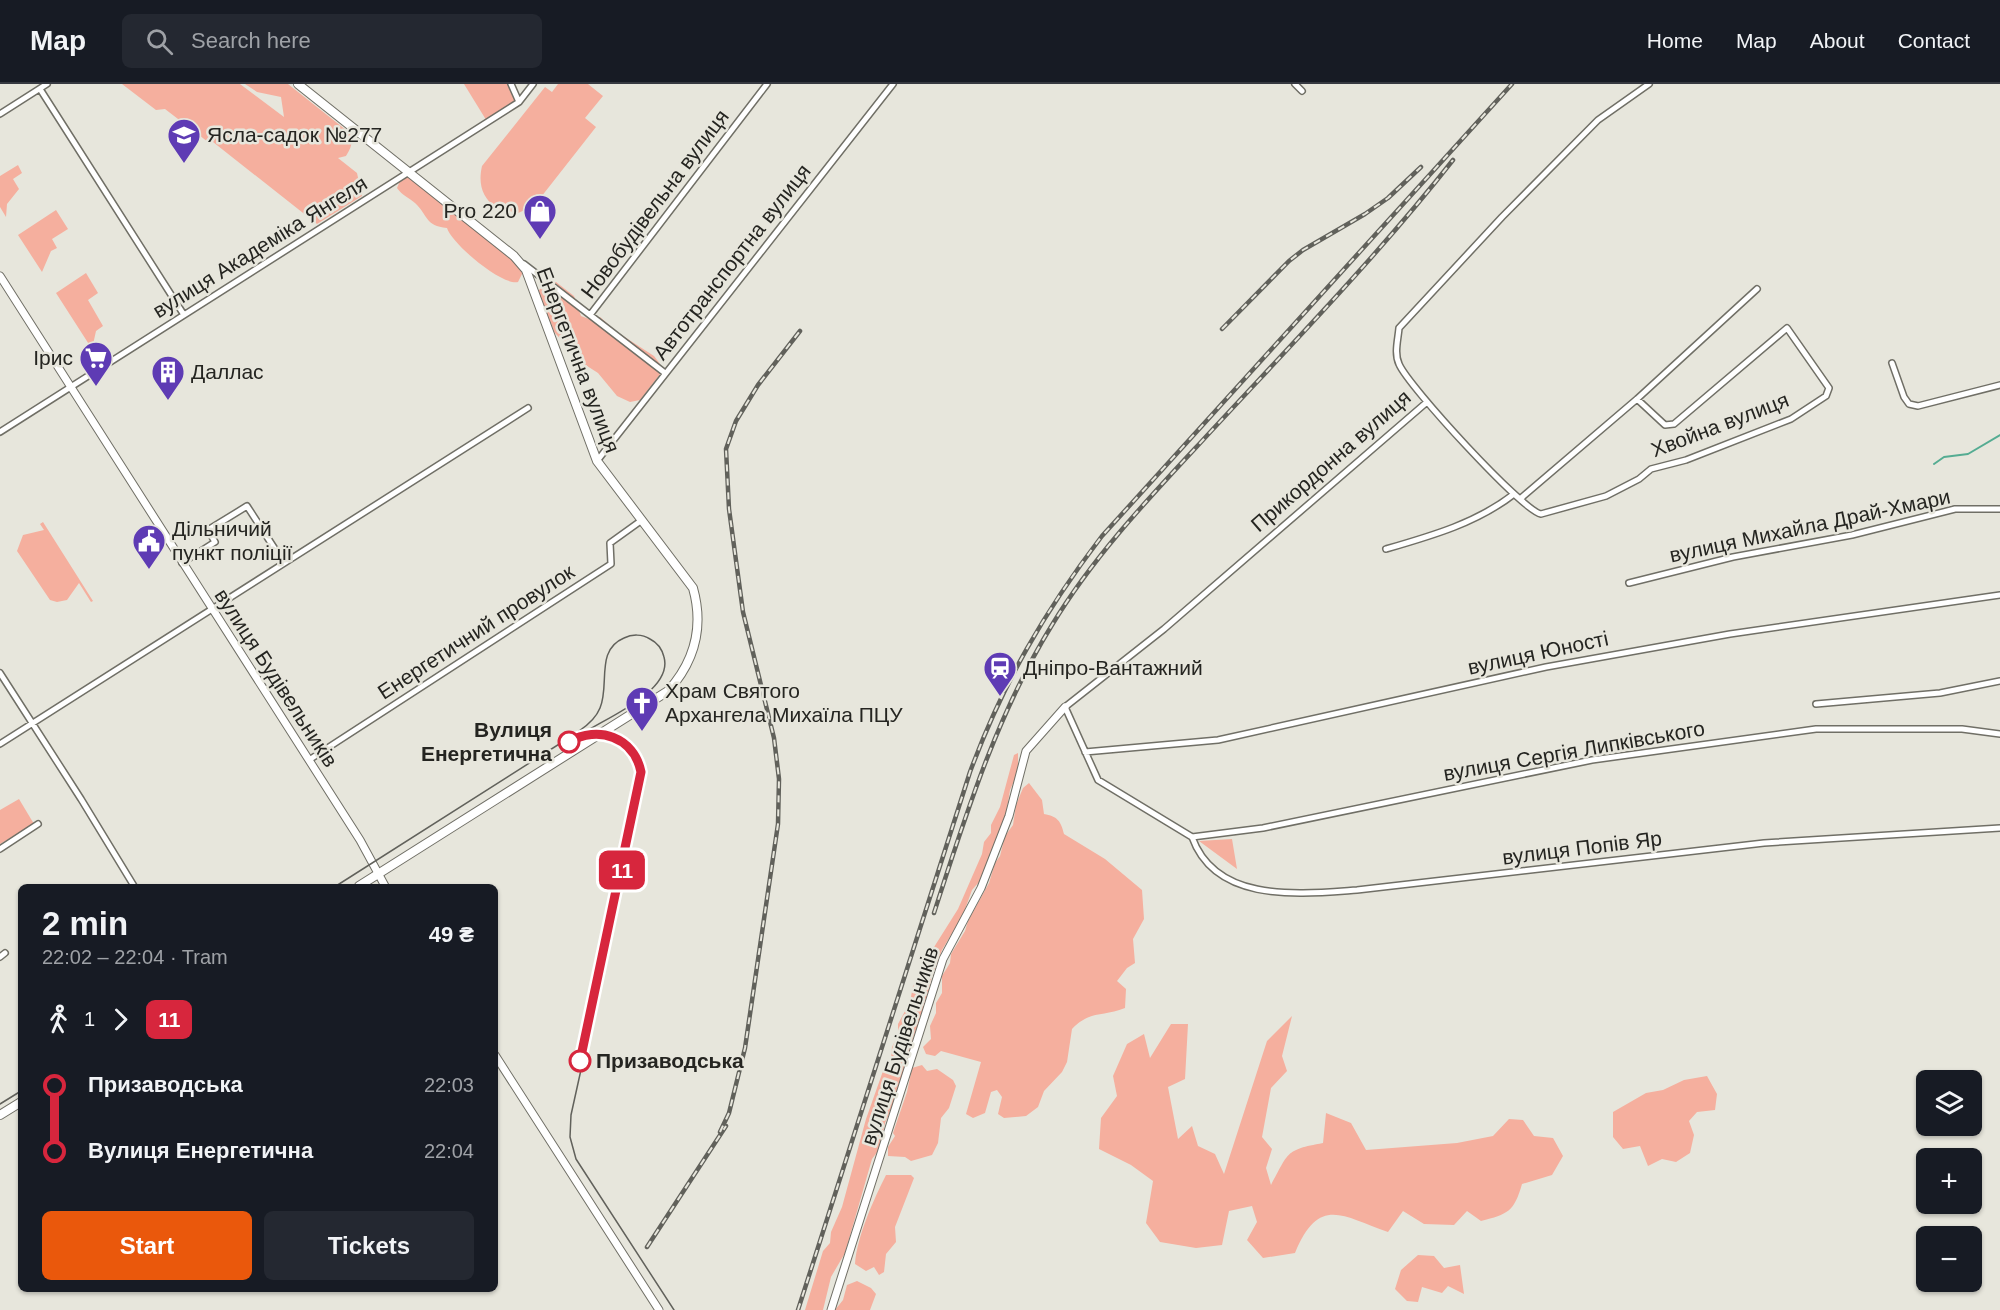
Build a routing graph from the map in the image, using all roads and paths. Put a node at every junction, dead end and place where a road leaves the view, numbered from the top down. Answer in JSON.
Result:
{"nodes":[{"id":1,"x":47,"y":84,"type":"edge"},
{"id":2,"x":298,"y":84,"type":"edge"},
{"id":3,"x":511,"y":84,"type":"edge"},
{"id":4,"x":533,"y":84,"type":"edge"},
{"id":5,"x":767,"y":84,"type":"edge"},
{"id":6,"x":893,"y":84,"type":"edge"},
{"id":7,"x":1295,"y":84,"type":"edge"},
{"id":8,"x":1649,"y":84,"type":"edge"},
{"id":9,"x":40,"y":89,"type":"junction"},
{"id":10,"x":1302,"y":90,"type":"dead end"},
{"id":11,"x":519,"y":102,"type":"junction"},
{"id":12,"x":0,"y":114,"type":"edge"},
{"id":13,"x":410,"y":172,"type":"junction"},
{"id":14,"x":514,"y":256,"type":"junction"},
{"id":15,"x":0,"y":276,"type":"edge"},
{"id":16,"x":1757,"y":289,"type":"dead end"},
{"id":17,"x":184,"y":315,"type":"junction"},
{"id":18,"x":590,"y":315,"type":"junction"},
{"id":19,"x":1892,"y":363,"type":"dead end"},
{"id":20,"x":665,"y":373,"type":"junction"},
{"id":21,"x":2000,"y":385,"type":"edge"},
{"id":22,"x":70,"y":388,"type":"junction"},
{"id":23,"x":1637,"y":399,"type":"junction"},
{"id":24,"x":1426,"y":402,"type":"junction"},
{"id":25,"x":528,"y":408,"type":"dead end"},
{"id":26,"x":0,"y":432,"type":"edge"},
{"id":27,"x":597,"y":462,"type":"junction"},
{"id":28,"x":1514,"y":494,"type":"junction"},
{"id":29,"x":1520,"y":499,"type":"junction"},
{"id":30,"x":2000,"y":509,"type":"edge"},
{"id":31,"x":642,"y":520,"type":"junction"},
{"id":32,"x":1386,"y":549,"type":"dead end"},
{"id":33,"x":182,"y":563,"type":"junction"},
{"id":34,"x":284,"y":563,"type":"junction"},
{"id":35,"x":1629,"y":583,"type":"dead end"},
{"id":36,"x":2000,"y":595,"type":"edge"},
{"id":37,"x":211,"y":609,"type":"junction"},
{"id":38,"x":0,"y":673,"type":"edge"},
{"id":39,"x":2000,"y":681,"type":"edge"},
{"id":40,"x":1816,"y":704,"type":"dead end"},
{"id":41,"x":1065,"y":707,"type":"junction"},
{"id":42,"x":33,"y":723,"type":"junction"},
{"id":43,"x":2000,"y":734,"type":"edge"},
{"id":44,"x":0,"y":744,"type":"edge"},
{"id":45,"x":1085,"y":752,"type":"junction"},
{"id":46,"x":309,"y":760,"type":"junction"},
{"id":47,"x":38,"y":824,"type":"dead end"},
{"id":48,"x":2000,"y":828,"type":"edge"},
{"id":49,"x":1192,"y":837,"type":"junction"},
{"id":50,"x":0,"y":849,"type":"edge"},
{"id":51,"x":379,"y":873,"type":"junction"},
{"id":52,"x":133,"y":884,"type":"edge"},
{"id":53,"x":362,"y":884,"type":"edge"},
{"id":54,"x":384,"y":884,"type":"edge"},
{"id":55,"x":498,"y":1060,"type":"edge"},
{"id":56,"x":18,"y":1104,"type":"edge"},
{"id":57,"x":0,"y":1115,"type":"edge"},
{"id":58,"x":659,"y":1310,"type":"edge"},
{"id":59,"x":831,"y":1310,"type":"edge"}],
"edges":[{"from":1,"to":9,"type":"street"},
{"from":2,"to":13,"type":"main road","name":"Енергетична вулиця"},
{"from":3,"to":11,"type":"street"},
{"from":4,"to":11,"type":"street","name":"вулиця Академіка Янгеля"},
{"from":5,"to":18,"type":"street","name":"Новобудівельна вулиця"},
{"from":6,"to":20,"type":"street","name":"Автотранспортна вулиця"},
{"from":7,"to":10,"type":"street"},
{"from":8,"to":24,"type":"street","name":"Прикордонна вулиця"},
{"from":9,"to":12,"type":"street"},
{"from":9,"to":17,"type":"street"},
{"from":11,"to":13,"type":"street","name":"вулиця Академіка Янгеля"},
{"from":13,"to":14,"type":"main road","name":"Енергетична вулиця"},
{"from":13,"to":17,"type":"street","name":"вулиця Академіка Янгеля"},
{"from":14,"to":18,"type":"street","name":"Енергетична вулиця"},
{"from":14,"to":27,"type":"main road","name":"Енергетична вулиця"},
{"from":15,"to":22,"type":"street","name":"вулиця Будівельників"},
{"from":16,"to":23,"type":"street"},
{"from":17,"to":22,"type":"street","name":"вулиця Академіка Янгеля"},
{"from":18,"to":20,"type":"street","name":"Енергетична вулиця"},
{"from":19,"to":21,"type":"street"},
{"from":20,"to":27,"type":"street","name":"Автотранспортна вулиця"},
{"from":22,"to":26,"type":"street","name":"вулиця Академіка Янгеля"},
{"from":22,"to":33,"type":"street","name":"вулиця Будівельників"},
{"from":23,"to":29,"type":"street"},
{"from":23,"to":29,"type":"street","name":"Хвойна вулиця"},
{"from":24,"to":28,"type":"street"},
{"from":24,"to":41,"type":"street","name":"Прикордонна вулиця"},
{"from":25,"to":34,"type":"street"},
{"from":27,"to":31,"type":"main road","name":"Енергетична вулиця"},
{"from":28,"to":29,"type":"street"},
{"from":28,"to":32,"type":"street"},
{"from":30,"to":35,"type":"street","name":"вулиця Михайла Драй-Хмари"},
{"from":31,"to":46,"type":"street","name":"Енергетичний провулок"},
{"from":31,"to":51,"type":"main road","name":"Енергетична вулиця"},
{"from":33,"to":34,"type":"street"},
{"from":33,"to":37,"type":"street","name":"вулиця Будівельників"},
{"from":34,"to":37,"type":"street"},
{"from":36,"to":45,"type":"street","name":"вулиця Юності"},
{"from":37,"to":42,"type":"street"},
{"from":37,"to":46,"type":"street","name":"вулиця Будівельників"},
{"from":38,"to":42,"type":"street"},
{"from":39,"to":40,"type":"street"},
{"from":41,"to":45,"type":"street"},
{"from":41,"to":59,"type":"street","name":"вулиця Будівельників"},
{"from":42,"to":44,"type":"street"},
{"from":42,"to":52,"type":"street"},
{"from":43,"to":49,"type":"street","name":"вулиця Сергія Липківського"},
{"from":45,"to":49,"type":"street"},
{"from":46,"to":51,"type":"street","name":"вулиця Будівельників"},
{"from":47,"to":50,"type":"street"},
{"from":48,"to":49,"type":"street","name":"вулиця Попів Яр"},
{"from":51,"to":53,"type":"main road"},
{"from":51,"to":54,"type":"street","name":"вулиця Будівельників"},
{"from":55,"to":58,"type":"street"},
{"from":56,"to":57,"type":"main road"}]}
